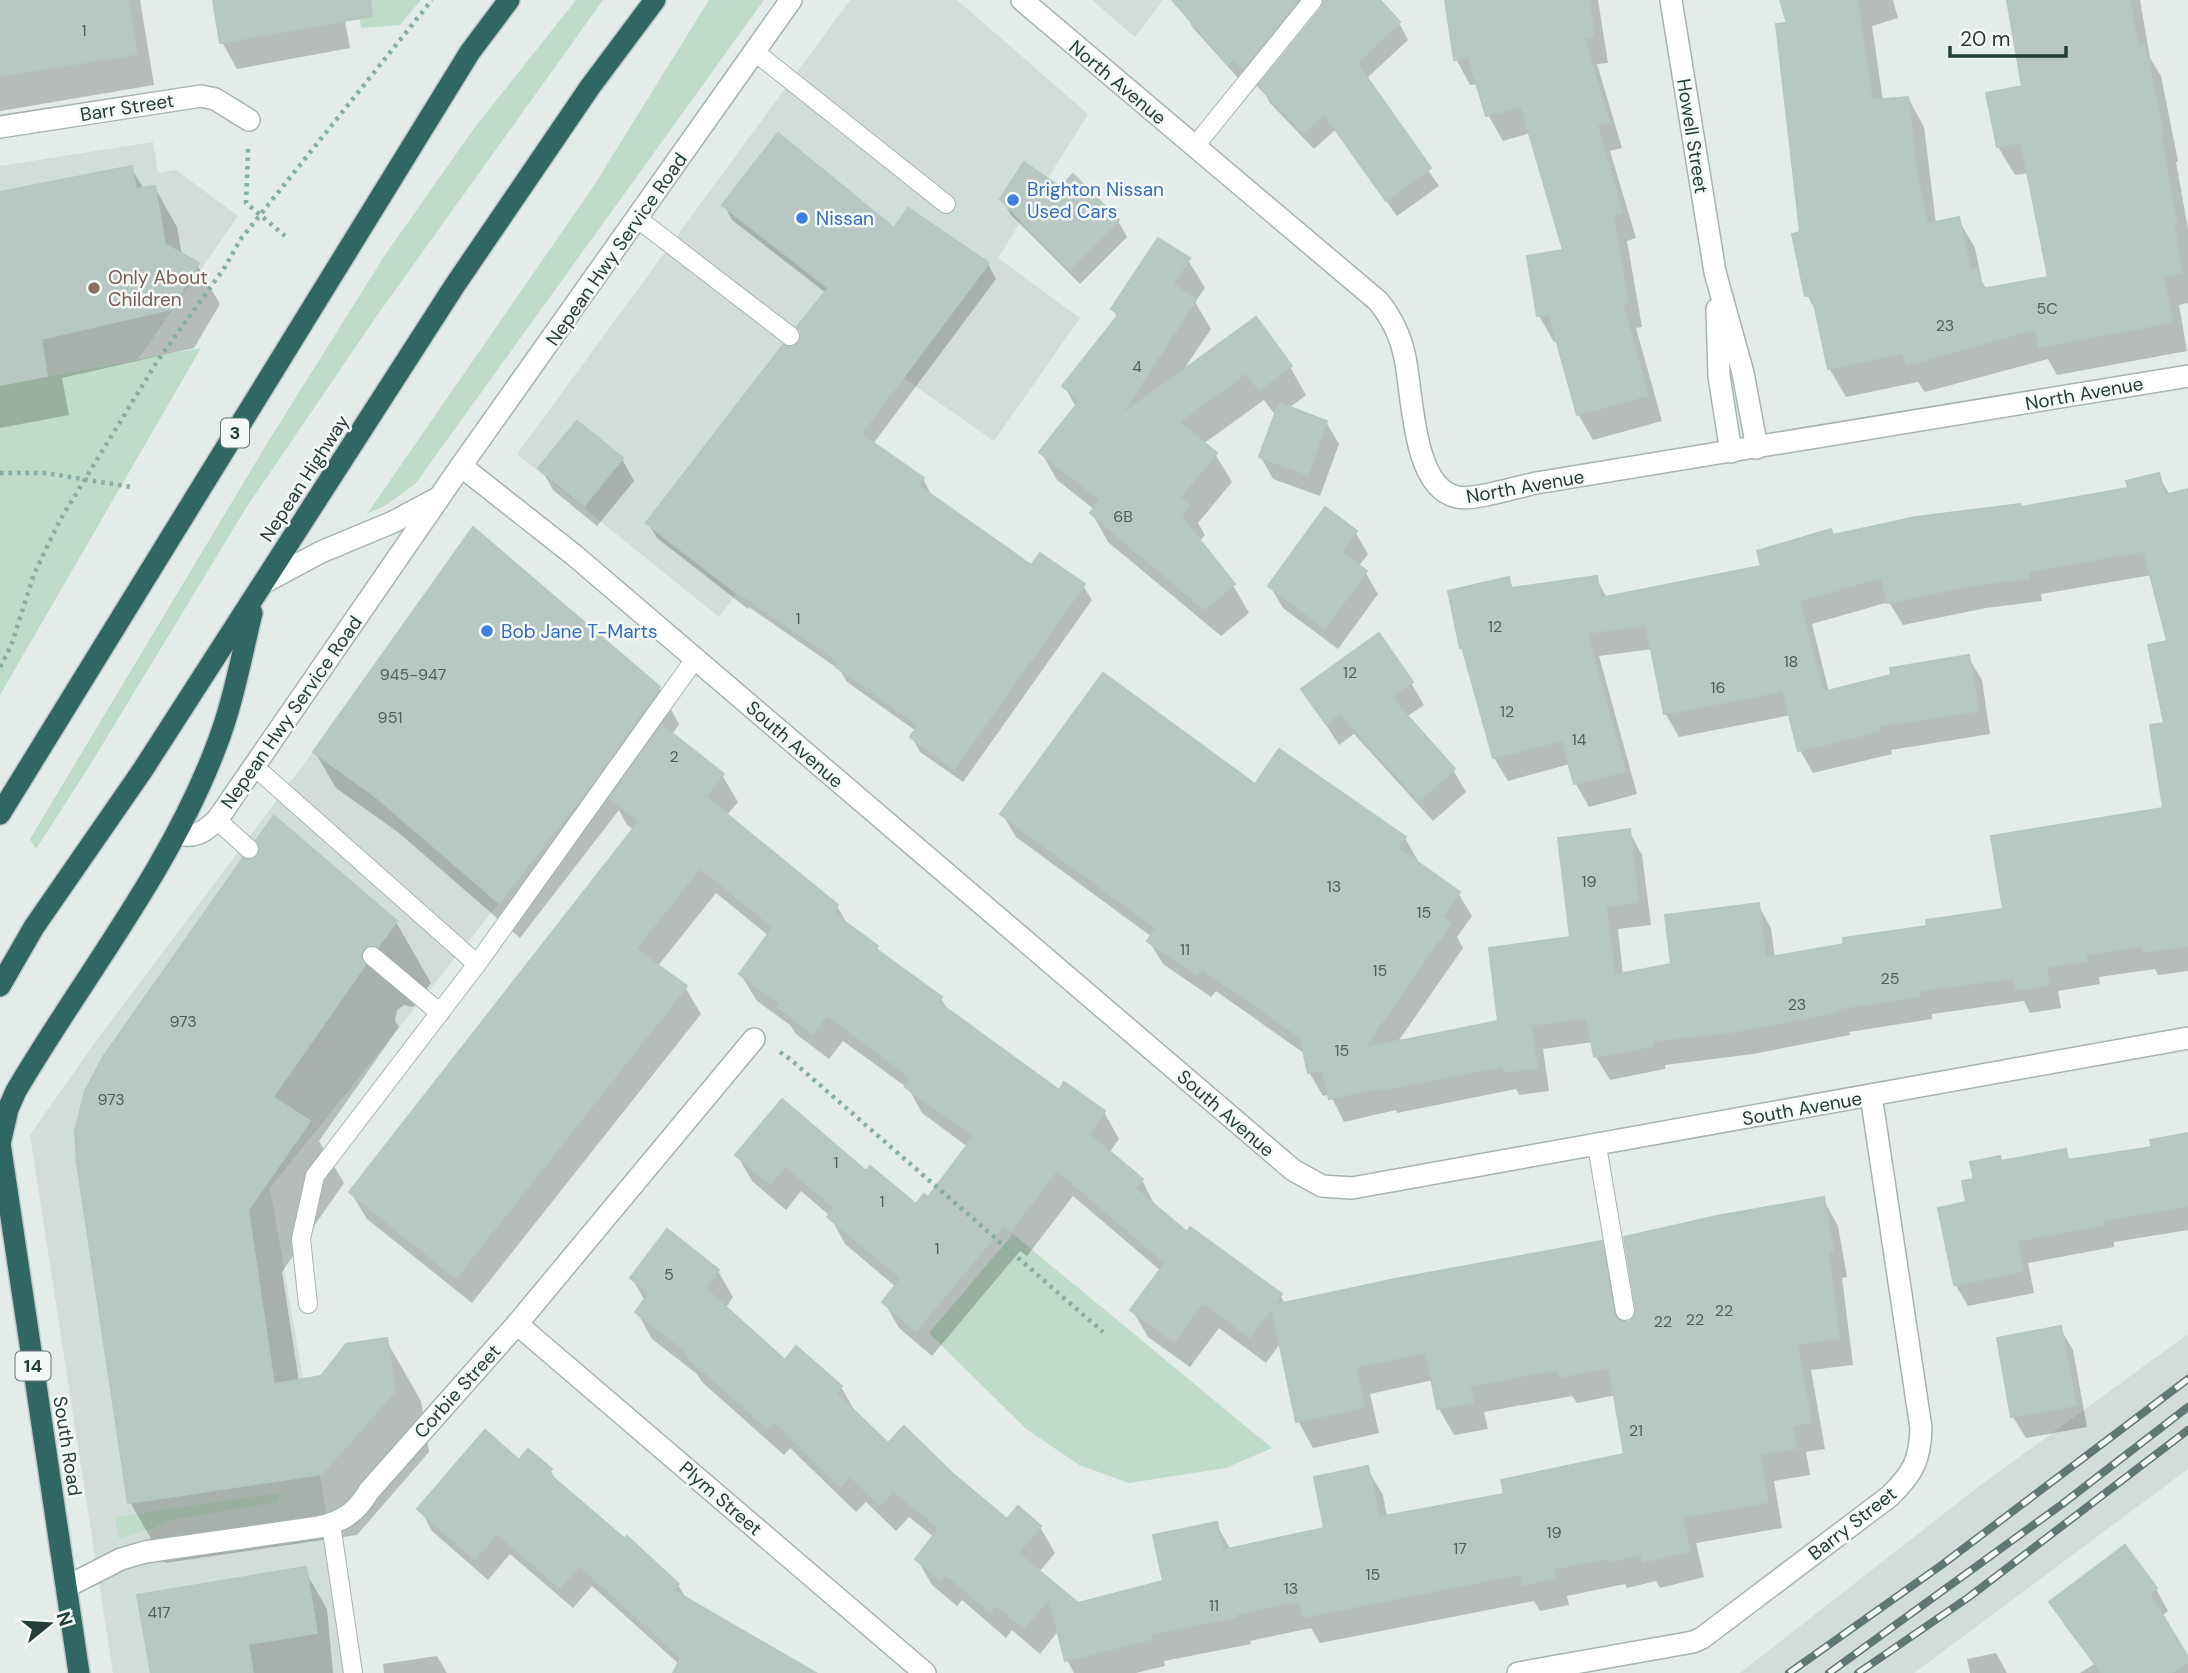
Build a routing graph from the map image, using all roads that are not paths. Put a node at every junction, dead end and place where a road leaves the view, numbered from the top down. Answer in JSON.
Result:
{"nodes":[{"id":1,"x":509,"y":0,"type":"edge"},
{"id":2,"x":655,"y":0,"type":"edge"},
{"id":3,"x":791,"y":0,"type":"edge"},
{"id":4,"x":1022,"y":0,"type":"edge"},
{"id":5,"x":1313,"y":0,"type":"edge"},
{"id":6,"x":1671,"y":0,"type":"edge"},
{"id":7,"x":755,"y":52,"type":"junction"},
{"id":8,"x":248,"y":120,"type":"road end"},
{"id":9,"x":0,"y":127,"type":"edge"},
{"id":10,"x":1195,"y":146,"type":"junction"},
{"id":11,"x":946,"y":204,"type":"dead end"},
{"id":12,"x":638,"y":219,"type":"junction"},
{"id":13,"x":1715,"y":272,"type":"junction"},
{"id":14,"x":790,"y":336,"type":"dead end"},
{"id":15,"x":2188,"y":376,"type":"edge"},
{"id":16,"x":1757,"y":448,"type":"junction"},
{"id":17,"x":1731,"y":452,"type":"junction"},
{"id":18,"x":461,"y":466,"type":"junction"},
{"id":19,"x":440,"y":496,"type":"junction"},
{"id":20,"x":260,"y":589,"type":"junction"},
{"id":21,"x":695,"y":659,"type":"junction"},
{"id":22,"x":255,"y":767,"type":"junction"},
{"id":23,"x":0,"y":814,"type":"edge"},
{"id":24,"x":217,"y":820,"type":"junction"},
{"id":25,"x":176,"y":834,"type":"junction"},
{"id":26,"x":249,"y":849,"type":"dead end"},
{"id":27,"x":372,"y":956,"type":"dead end"},
{"id":28,"x":477,"y":964,"type":"junction"},
{"id":29,"x":0,"y":986,"type":"edge"},
{"id":30,"x":440,"y":1013,"type":"junction"},
{"id":31,"x":2188,"y":1038,"type":"edge"},
{"id":32,"x":754,"y":1039,"type":"road end"},
{"id":33,"x":1871,"y":1095,"type":"junction"},
{"id":34,"x":0,"y":1144,"type":"edge"},
{"id":35,"x":1597,"y":1146,"type":"junction"},
{"id":36,"x":308,"y":1304,"type":"dead end"},
{"id":37,"x":1625,"y":1311,"type":"dead end"},
{"id":38,"x":517,"y":1324,"type":"junction"},
{"id":39,"x":331,"y":1524,"type":"junction"},
{"id":40,"x":66,"y":1587,"type":"junction"},
{"id":41,"x":79,"y":1673,"type":"edge"},
{"id":42,"x":353,"y":1673,"type":"edge"},
{"id":43,"x":925,"y":1673,"type":"edge"},
{"id":44,"x":1518,"y":1673,"type":"edge"}],
"edges":[{"from":1,"to":23,"type":"highway","number":"3"},
{"from":2,"to":20,"type":"highway","name":"Nepean Highway"},
{"from":3,"to":7,"type":"street","name":"Nepean Hwy Service Road"},
{"from":4,"to":10,"type":"street","name":"North Avenue"},
{"from":5,"to":10,"type":"lane"},
{"from":6,"to":13,"type":"street","name":"Howell Street"},
{"from":7,"to":11,"type":"lane"},
{"from":7,"to":12,"type":"street","name":"Nepean Hwy Service Road"},
{"from":8,"to":9,"type":"street","name":"Barr Street"},
{"from":10,"to":17,"type":"street","name":"North Avenue"},
{"from":12,"to":14,"type":"lane"},
{"from":12,"to":18,"type":"street","name":"Nepean Hwy Service Road"},
{"from":13,"to":16,"type":"street","name":"Howell Street"},
{"from":13,"to":17,"type":"street","name":"Howell Street"},
{"from":15,"to":16,"type":"street","name":"North Avenue"},
{"from":16,"to":17,"type":"street","name":"North Avenue"},
{"from":18,"to":19,"type":"street","name":"Nepean Hwy Service Road"},
{"from":18,"to":21,"type":"street","name":"South Avenue"},
{"from":19,"to":20,"type":"street","name":"Nepean Hwy Service Road"},
{"from":19,"to":22,"type":"street","name":"Nepean Hwy Service Road"},
{"from":20,"to":25,"type":"highway"},
{"from":20,"to":29,"type":"highway","name":"Nepean Highway"},
{"from":21,"to":28,"type":"lane"},
{"from":21,"to":35,"type":"street","name":"South Avenue"},
{"from":22,"to":24,"type":"street","name":"Nepean Hwy Service Road"},
{"from":22,"to":28,"type":"lane"},
{"from":24,"to":25,"type":"street","name":"Nepean Hwy Service Road"},
{"from":24,"to":26,"type":"lane"},
{"from":25,"to":34,"type":"highway"},
{"from":27,"to":30,"type":"lane"},
{"from":28,"to":30,"type":"lane"},
{"from":30,"to":36,"type":"lane"},
{"from":31,"to":33,"type":"street","name":"South Avenue"},
{"from":32,"to":38,"type":"street","name":"Corbie Street"},
{"from":33,"to":35,"type":"street","name":"South Avenue"},
{"from":33,"to":44,"type":"street","name":"Barry Street"},
{"from":34,"to":40,"type":"highway","name":"South Road","number":"14"},
{"from":35,"to":37,"type":"lane"},
{"from":38,"to":39,"type":"street","name":"Corbie Street"},
{"from":38,"to":43,"type":"street","name":"Plym Street"},
{"from":39,"to":40,"type":"street","name":"Corbie Street"},
{"from":39,"to":42,"type":"lane"},
{"from":40,"to":41,"type":"highway","name":"South Road","number":"14"}]}
